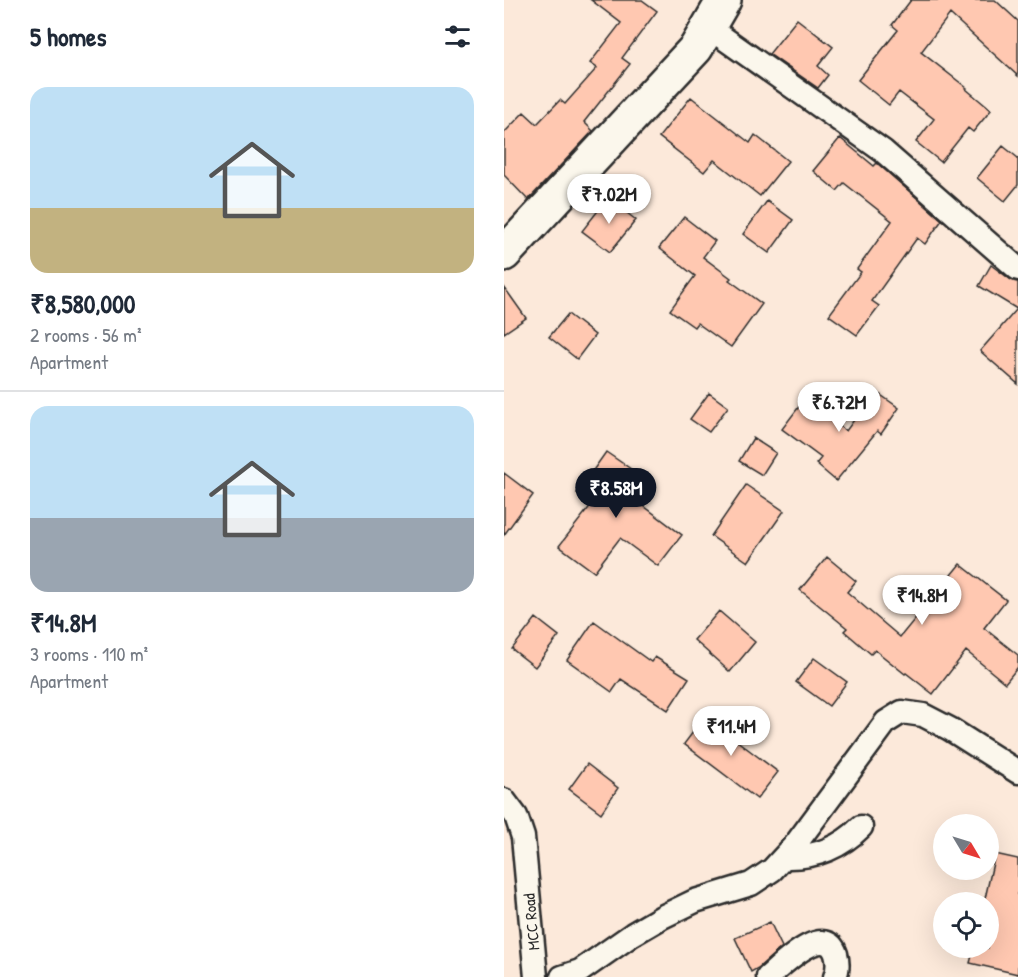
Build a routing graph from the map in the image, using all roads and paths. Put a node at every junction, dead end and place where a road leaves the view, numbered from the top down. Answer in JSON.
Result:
{"nodes":[{"id":1,"x":716,"y":13,"type":"edge"},
{"id":2,"x":504,"y":254,"type":"edge"},
{"id":3,"x":1018,"y":269,"type":"edge"},
{"id":4,"x":1018,"y":772,"type":"edge"},
{"id":5,"x":504,"y":800,"type":"edge"},
{"id":6,"x":861,"y":827,"type":"dead end"},
{"id":7,"x":785,"y":857,"type":"junction"},
{"id":8,"x":536,"y":977,"type":"edge"},
{"id":9,"x":562,"y":977,"type":"edge"},
{"id":10,"x":768,"y":977,"type":"edge"},
{"id":11,"x":835,"y":977,"type":"edge"}],
"edges":[{"from":1,"to":2,"type":"main road"},
{"from":1,"to":3,"type":"street"},
{"from":4,"to":7,"type":"street"},
{"from":5,"to":8,"type":"street","name":"MCC Road"},
{"from":6,"to":7,"type":"street"},
{"from":7,"to":9,"type":"street"},
{"from":10,"to":11,"type":"street"}]}
